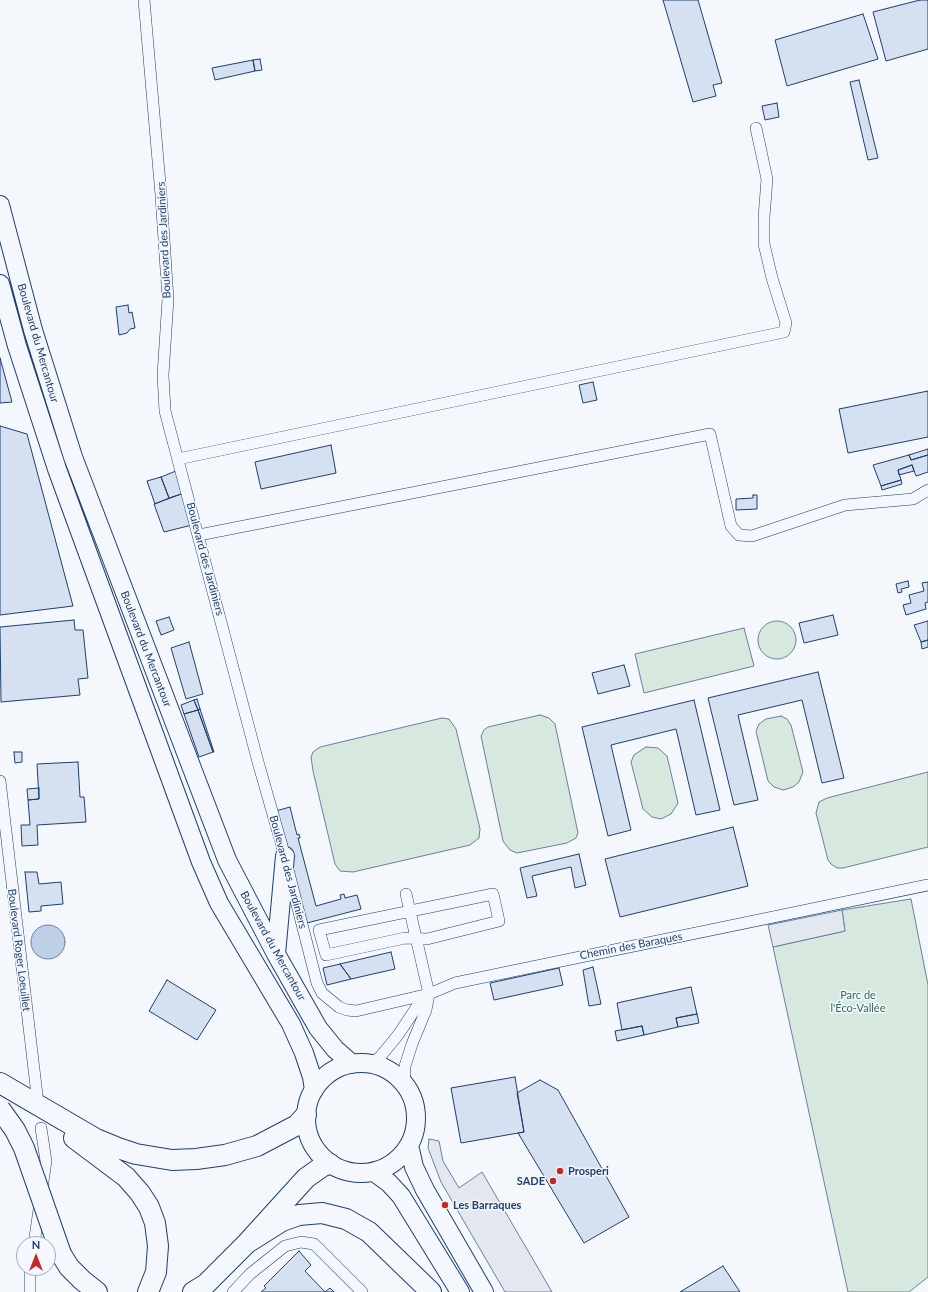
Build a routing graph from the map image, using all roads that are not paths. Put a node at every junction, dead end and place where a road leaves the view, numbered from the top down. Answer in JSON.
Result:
{"nodes":[{"id":1,"x":144,"y":0,"type":"edge"},
{"id":2,"x":756,"y":128,"type":"dead end"},
{"id":3,"x":0,"y":205,"type":"edge"},
{"id":4,"x":0,"y":284,"type":"edge"},
{"id":5,"x":178,"y":459,"type":"junction"},
{"id":6,"x":928,"y":490,"type":"edge"},
{"id":7,"x":198,"y":535,"type":"junction"},
{"id":8,"x":0,"y":781,"type":"edge"},
{"id":9,"x":285,"y":856,"type":"junction"},
{"id":10,"x":928,"y":885,"type":"edge"},
{"id":11,"x":406,"y":894,"type":"dead end"},
{"id":12,"x":410,"y":912,"type":"junction"},
{"id":13,"x":417,"y":940,"type":"junction"},
{"id":14,"x":276,"y":954,"type":"junction"},
{"id":15,"x":429,"y":994,"type":"junction"},
{"id":16,"x":352,"y":1064,"type":"junction"},
{"id":17,"x":370,"y":1064,"type":"junction"},
{"id":18,"x":0,"y":1083,"type":"edge"},
{"id":19,"x":404,"y":1084,"type":"junction"},
{"id":20,"x":314,"y":1090,"type":"junction"},
{"id":21,"x":37,"y":1095,"type":"dead end"},
{"id":22,"x":0,"y":1109,"type":"edge"},
{"id":23,"x":306,"y":1115,"type":"junction"},
{"id":24,"x":42,"y":1128,"type":"dead end"},
{"id":25,"x":409,"y":1145,"type":"junction"},
{"id":26,"x":330,"y":1164,"type":"junction"},
{"id":27,"x":374,"y":1172,"type":"junction"},
{"id":28,"x":35,"y":1236,"type":"edge"},
{"id":29,"x":247,"y":1243,"type":"junction"},
{"id":30,"x":30,"y":1276,"type":"edge"},
{"id":31,"x":149,"y":1290,"type":"edge"},
{"id":32,"x":30,"y":1292,"type":"edge"},
{"id":33,"x":98,"y":1292,"type":"edge"},
{"id":34,"x":193,"y":1292,"type":"edge"},
{"id":35,"x":233,"y":1292,"type":"edge"},
{"id":36,"x":362,"y":1292,"type":"edge"},
{"id":37,"x":431,"y":1292,"type":"edge"},
{"id":38,"x":460,"y":1292,"type":"edge"},
{"id":39,"x":484,"y":1292,"type":"edge"}],
"edges":[{"from":1,"to":5,"type":"street","name":"Boulevard des Jardiniers"},
{"from":2,"to":5,"type":"street"},
{"from":3,"to":14,"type":"main road","name":"Boulevard du Mercantour"},
{"from":4,"to":20,"type":"main road","name":"Boulevard du Mercantour"},
{"from":5,"to":7,"type":"street","name":"Boulevard des Jardiniers"},
{"from":6,"to":7,"type":"street"},
{"from":7,"to":9,"type":"street","name":"Boulevard des Jardiniers"},
{"from":8,"to":21,"type":"street","name":"Boulevard Roger Loeuillet"},
{"from":9,"to":14,"type":"main road"},
{"from":9,"to":15,"type":"street","name":"Boulevard des Jardiniers"},
{"from":10,"to":15,"type":"street","name":"Chemin des Baraques"},
{"from":11,"to":12,"type":"street"},
{"from":12,"to":13,"type":"street"},
{"from":12,"to":13,"type":"street"},
{"from":12,"to":13,"type":"street"},
{"from":13,"to":15,"type":"street"},
{"from":14,"to":16,"type":"main road","name":"Boulevard du Mercantour"},
{"from":15,"to":17,"type":"street"},
{"from":15,"to":19,"type":"street"},
{"from":16,"to":17,"type":"main road"},
{"from":16,"to":20,"type":"main road"},
{"from":17,"to":19,"type":"main road"},
{"from":18,"to":23,"type":"highway"},
{"from":18,"to":31,"type":"highway"},
{"from":19,"to":25,"type":"main road"},
{"from":20,"to":23,"type":"main road"},
{"from":22,"to":33,"type":"highway","bridge":true},
{"from":23,"to":26,"type":"main road"},
{"from":24,"to":28,"type":"street"},
{"from":25,"to":27,"type":"main road"},
{"from":25,"to":39,"type":"main road"},
{"from":26,"to":27,"type":"main road"},
{"from":26,"to":29,"type":"highway"},
{"from":27,"to":38,"type":"main road"},
{"from":29,"to":34,"type":"highway"},
{"from":29,"to":37,"type":"highway"},
{"from":30,"to":32,"type":"street"},
{"from":35,"to":36,"type":"street"}]}
